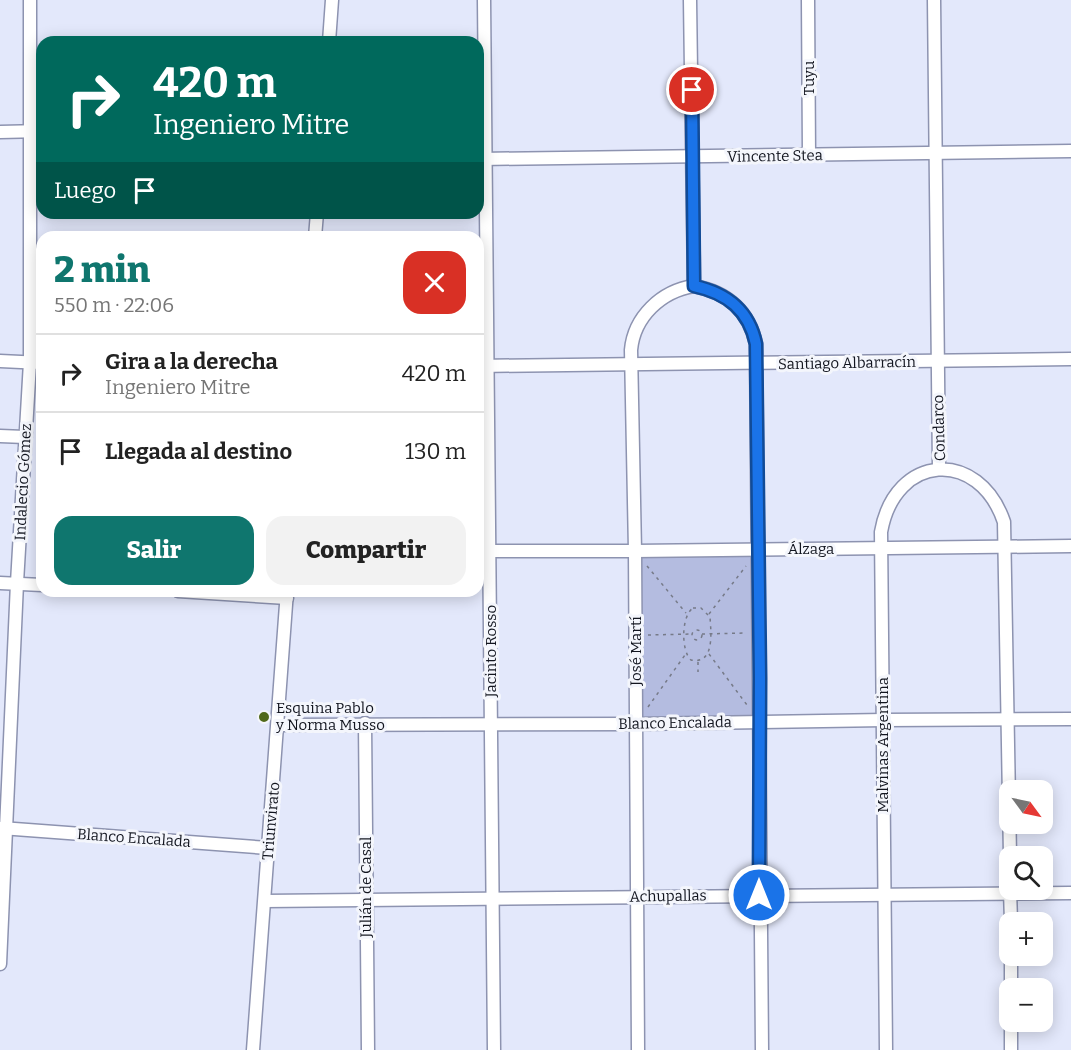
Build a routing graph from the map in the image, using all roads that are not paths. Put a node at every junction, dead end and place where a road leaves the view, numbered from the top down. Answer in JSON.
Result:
{"nodes":[{"id":1,"x":30,"y":0,"type":"edge"},
{"id":2,"x":332,"y":0,"type":"edge"},
{"id":3,"x":484,"y":0,"type":"edge"},
{"id":4,"x":690,"y":0,"type":"edge"},
{"id":5,"x":808,"y":0,"type":"edge"},
{"id":6,"x":934,"y":0,"type":"edge"},
{"id":7,"x":329,"y":36,"type":"edge"},
{"id":8,"x":484,"y":36,"type":"edge"},
{"id":9,"x":36,"y":131,"type":"edge"},
{"id":10,"x":0,"y":132,"type":"edge"},
{"id":11,"x":1071,"y":151,"type":"edge"},
{"id":12,"x":936,"y":152,"type":"junction"},
{"id":13,"x":809,"y":155,"type":"junction"},
{"id":14,"x":693,"y":158,"type":"junction"},
{"id":15,"x":484,"y":159,"type":"edge"},
{"id":16,"x":694,"y":286,"type":"junction"},
{"id":17,"x":1071,"y":359,"type":"edge"},
{"id":18,"x":0,"y":361,"type":"edge"},
{"id":19,"x":938,"y":362,"type":"junction"},
{"id":20,"x":36,"y":363,"type":"edge"},
{"id":21,"x":630,"y":363,"type":"junction"},
{"id":22,"x":757,"y":364,"type":"junction"},
{"id":23,"x":484,"y":366,"type":"edge"},
{"id":24,"x":0,"y":436,"type":"edge"},
{"id":25,"x":25,"y":437,"type":"junction"},
{"id":26,"x":939,"y":468,"type":"junction"},
{"id":27,"x":1006,"y":546,"type":"junction"},
{"id":28,"x":1071,"y":546,"type":"edge"},
{"id":29,"x":881,"y":549,"type":"junction"},
{"id":30,"x":759,"y":550,"type":"junction"},
{"id":31,"x":484,"y":551,"type":"edge"},
{"id":32,"x":635,"y":551,"type":"junction"},
{"id":33,"x":0,"y":583,"type":"edge"},
{"id":34,"x":17,"y":584,"type":"junction"},
{"id":35,"x":36,"y":585,"type":"edge"},
{"id":36,"x":287,"y":597,"type":"edge"},
{"id":37,"x":1007,"y":719,"type":"junction"},
{"id":38,"x":1071,"y":719,"type":"edge"},
{"id":39,"x":884,"y":720,"type":"junction"},
{"id":40,"x":760,"y":722,"type":"junction"},
{"id":41,"x":365,"y":723,"type":"junction"},
{"id":42,"x":491,"y":724,"type":"junction"},
{"id":43,"x":636,"y":724,"type":"junction"},
{"id":44,"x":279,"y":725,"type":"junction"},
{"id":45,"x":3,"y":828,"type":"edge"},
{"id":46,"x":1010,"y":846,"type":"edge"},
{"id":47,"x":268,"y":848,"type":"junction"},
{"id":48,"x":999,"y":891,"type":"edge"},
{"id":49,"x":1053,"y":892,"type":"edge"},
{"id":50,"x":1071,"y":893,"type":"edge"},
{"id":51,"x":759,"y":895,"type":"junction"},
{"id":52,"x":884,"y":895,"type":"junction"},
{"id":53,"x":637,"y":897,"type":"junction"},
{"id":54,"x":492,"y":898,"type":"junction"},
{"id":55,"x":366,"y":899,"type":"junction"},
{"id":56,"x":265,"y":900,"type":"junction"},
{"id":57,"x":0,"y":964,"type":"edge"},
{"id":58,"x":1011,"y":1032,"type":"edge"},
{"id":59,"x":254,"y":1050,"type":"edge"},
{"id":60,"x":368,"y":1050,"type":"edge"},
{"id":61,"x":494,"y":1050,"type":"edge"},
{"id":62,"x":638,"y":1050,"type":"edge"},
{"id":63,"x":762,"y":1050,"type":"edge"},
{"id":64,"x":886,"y":1050,"type":"edge"},
{"id":65,"x":1011,"y":1050,"type":"edge"}],
"edges":[{"from":1,"to":9,"type":"street","name":"Indalecio Gómez"},
{"from":2,"to":7,"type":"street"},
{"from":3,"to":8,"type":"street","name":"Jacinto Rosso"},
{"from":4,"to":14,"type":"street"},
{"from":5,"to":13,"type":"street","name":"Tuyu"},
{"from":6,"to":12,"type":"street","name":"Condarco"},
{"from":9,"to":10,"type":"street"},
{"from":9,"to":20,"type":"street","name":"Indalecio Gómez"},
{"from":11,"to":12,"type":"street","name":"Vincente Stea"},
{"from":12,"to":13,"type":"street","name":"Vincente Stea"},
{"from":12,"to":19,"type":"street","name":"Condarco"},
{"from":13,"to":14,"type":"street","name":"Vincente Stea"},
{"from":14,"to":15,"type":"street","name":"Vincente Stea"},
{"from":14,"to":16,"type":"street"},
{"from":16,"to":21,"type":"street","name":"José Martí"},
{"from":16,"to":22,"type":"street"},
{"from":17,"to":19,"type":"street","name":"Santiago Albarracín"},
{"from":18,"to":20,"type":"street"},
{"from":19,"to":22,"type":"street","name":"Santiago Albarracín"},
{"from":19,"to":26,"type":"street","name":"Condarco"},
{"from":20,"to":25,"type":"street","name":"Indalecio Gómez"},
{"from":21,"to":22,"type":"street","name":"Santiago Albarracín"},
{"from":21,"to":23,"type":"street","name":"Santiago Albarracín"},
{"from":21,"to":32,"type":"street","name":"José Martí"},
{"from":22,"to":30,"type":"street"},
{"from":24,"to":25,"type":"street"},
{"from":25,"to":34,"type":"street","name":"Indalecio Gómez"},
{"from":26,"to":27,"type":"street","name":"Condarco"},
{"from":26,"to":29,"type":"street","name":"Malvinas Argentina"},
{"from":27,"to":28,"type":"street","name":"Álzaga"},
{"from":27,"to":29,"type":"street","name":"Álzaga"},
{"from":27,"to":37,"type":"street","name":"Condarco"},
{"from":29,"to":30,"type":"street","name":"Álzaga"},
{"from":29,"to":39,"type":"street","name":"Malvinas Argentina"},
{"from":30,"to":32,"type":"street","name":"Álzaga"},
{"from":30,"to":40,"type":"street"},
{"from":31,"to":32,"type":"street","name":"Álzaga"},
{"from":31,"to":42,"type":"street","name":"Jacinto Rosso"},
{"from":32,"to":43,"type":"street","name":"José Martí"},
{"from":33,"to":34,"type":"street"},
{"from":34,"to":35,"type":"street"},
{"from":34,"to":45,"type":"street","name":"Indalecio Gómez"},
{"from":36,"to":44,"type":"street","name":"Triunvirato"},
{"from":37,"to":38,"type":"street","name":"Blanco Encalada"},
{"from":37,"to":39,"type":"street","name":"Blanco Encalada"},
{"from":37,"to":46,"type":"street","name":"Condarco"},
{"from":39,"to":40,"type":"street","name":"Blanco Encalada"},
{"from":39,"to":52,"type":"street","name":"Malvinas Argentina"},
{"from":40,"to":43,"type":"street","name":"Blanco Encalada"},
{"from":40,"to":51,"type":"street"},
{"from":41,"to":42,"type":"street","name":"Blanco Encalada"},
{"from":41,"to":44,"type":"street","name":"Blanco Encalada"},
{"from":41,"to":55,"type":"street","name":"Julián de Casal"},
{"from":42,"to":43,"type":"street","name":"Blanco Encalada"},
{"from":42,"to":54,"type":"street","name":"Jacinto Rosso"},
{"from":43,"to":53,"type":"street","name":"José Martí"},
{"from":44,"to":47,"type":"street","name":"Triunvirato"},
{"from":45,"to":47,"type":"street","name":"Blanco Encalada"},
{"from":45,"to":57,"type":"street","name":"Indalecio Gómez"},
{"from":47,"to":56,"type":"street","name":"Triunvirato"},
{"from":48,"to":52,"type":"street","name":"Achupallas"},
{"from":49,"to":50,"type":"street","name":"Achupallas"},
{"from":51,"to":52,"type":"street","name":"Achupallas"},
{"from":51,"to":53,"type":"street","name":"Achupallas"},
{"from":51,"to":63,"type":"street"},
{"from":52,"to":64,"type":"street","name":"Malvinas Argentina"},
{"from":53,"to":54,"type":"street","name":"Achupallas"},
{"from":53,"to":62,"type":"street","name":"José Martí"},
{"from":54,"to":55,"type":"street","name":"Achupallas"},
{"from":54,"to":61,"type":"street","name":"Jacinto Rosso"},
{"from":55,"to":56,"type":"street","name":"Achupallas"},
{"from":55,"to":60,"type":"street","name":"Julián de Casal"},
{"from":56,"to":59,"type":"street","name":"Triunvirato"},
{"from":58,"to":65,"type":"street"}]}
